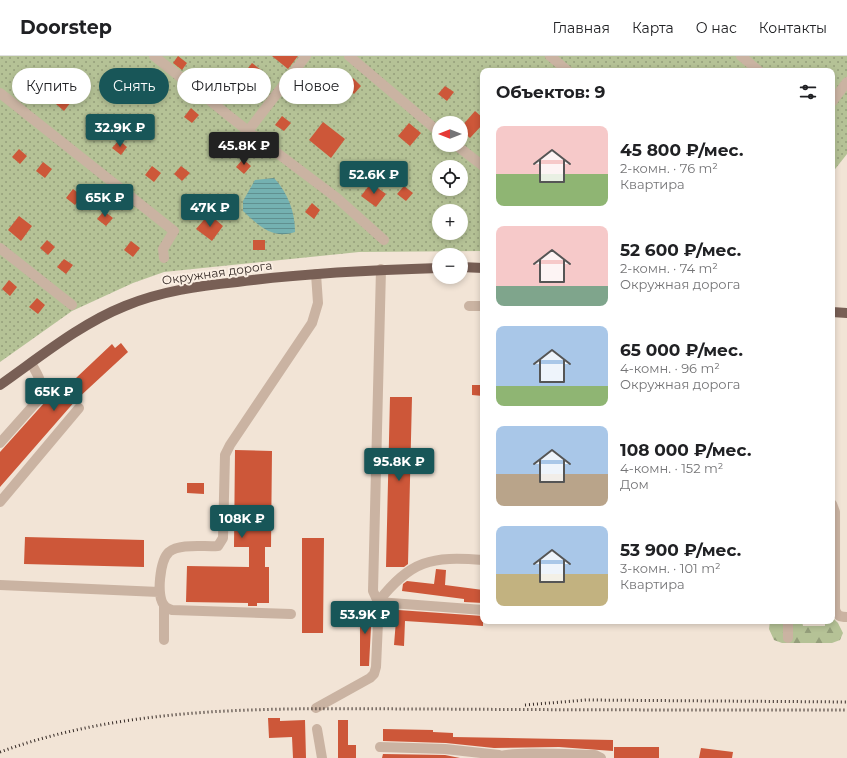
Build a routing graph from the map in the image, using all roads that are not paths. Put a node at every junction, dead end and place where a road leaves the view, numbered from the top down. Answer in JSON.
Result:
{"nodes":[{"id":1,"x":154,"y":56,"type":"edge"},
{"id":2,"x":306,"y":56,"type":"edge"},
{"id":3,"x":349,"y":56,"type":"edge"},
{"id":4,"x":550,"y":56,"type":"edge"},
{"id":5,"x":741,"y":56,"type":"edge"},
{"id":6,"x":564,"y":68,"type":"edge"},
{"id":7,"x":755,"y":68,"type":"edge"},
{"id":8,"x":847,"y":82,"type":"edge"},
{"id":9,"x":0,"y":93,"type":"edge"},
{"id":10,"x":835,"y":98,"type":"edge"},
{"id":11,"x":432,"y":126,"type":"edge"},
{"id":12,"x":248,"y":131,"type":"junction"},
{"id":13,"x":465,"y":152,"type":"edge"},
{"id":14,"x":480,"y":164,"type":"edge"},
{"id":15,"x":384,"y":240,"type":"dead end"},
{"id":16,"x":0,"y":248,"type":"edge"},
{"id":17,"x":164,"y":258,"type":"dead end"},
{"id":18,"x":468,"y":267,"type":"edge"},
{"id":19,"x":432,"y":268,"type":"edge"},
{"id":20,"x":480,"y":268,"type":"edge"},
{"id":21,"x":381,"y":269,"type":"junction"},
{"id":22,"x":316,"y":274,"type":"junction"},
{"id":23,"x":72,"y":305,"type":"dead end"},
{"id":24,"x":469,"y":306,"type":"dead end"},
{"id":25,"x":480,"y":306,"type":"edge"},
{"id":26,"x":835,"y":312,"type":"edge"},
{"id":27,"x":847,"y":313,"type":"edge"},
{"id":28,"x":31,"y":363,"type":"junction"},
{"id":29,"x":0,"y":385,"type":"edge"},
{"id":30,"x":79,"y":408,"type":"dead end"},
{"id":31,"x":0,"y":443,"type":"edge"},
{"id":32,"x":0,"y":502,"type":"edge"},
{"id":33,"x":835,"y":510,"type":"edge"},
{"id":34,"x":480,"y":560,"type":"edge"},
{"id":35,"x":0,"y":585,"type":"edge"},
{"id":36,"x":159,"y":592,"type":"junction"},
{"id":37,"x":378,"y":602,"type":"junction"},
{"id":38,"x":164,"y":605,"type":"junction"},
{"id":39,"x":835,"y":609,"type":"edge"},
{"id":40,"x":835,"y":609,"type":"edge"},
{"id":41,"x":480,"y":610,"type":"edge"},
{"id":42,"x":291,"y":614,"type":"dead end"},
{"id":43,"x":847,"y":617,"type":"edge"},
{"id":44,"x":788,"y":624,"type":"edge"},
{"id":45,"x":788,"y":638,"type":"dead end"},
{"id":46,"x":164,"y":640,"type":"dead end"},
{"id":47,"x":316,"y":708,"type":"dead end"},
{"id":48,"x":318,"y":730,"type":"dead end"},
{"id":49,"x":380,"y":747,"type":"dead end"},
{"id":50,"x":497,"y":757,"type":"edge"},
{"id":51,"x":322,"y":758,"type":"edge"},
{"id":52,"x":601,"y":758,"type":"edge"}],
"edges":[{"from":1,"to":12,"type":"lane"},
{"from":2,"to":12,"type":"lane"},
{"from":3,"to":11,"type":"lane"},
{"from":4,"to":6,"type":"lane"},
{"from":5,"to":7,"type":"lane"},
{"from":8,"to":10,"type":"lane"},
{"from":9,"to":17,"type":"lane"},
{"from":12,"to":15,"type":"lane"},
{"from":13,"to":14,"type":"lane"},
{"from":16,"to":23,"type":"lane"},
{"from":18,"to":20,"type":"main road"},
{"from":19,"to":21,"type":"main road","name":"Окружная дорога"},
{"from":21,"to":22,"type":"main road","name":"Окружная дорога"},
{"from":21,"to":37,"type":"lane"},
{"from":22,"to":28,"type":"main road","name":"Окружная дорога"},
{"from":22,"to":36,"type":"lane"},
{"from":24,"to":25,"type":"lane"},
{"from":26,"to":27,"type":"main road"},
{"from":28,"to":29,"type":"main road","name":"Окружная дорога"},
{"from":28,"to":31,"type":"lane"},
{"from":30,"to":32,"type":"lane"},
{"from":33,"to":40,"type":"lane"},
{"from":34,"to":37,"type":"lane"},
{"from":35,"to":36,"type":"lane"},
{"from":36,"to":38,"type":"lane"},
{"from":37,"to":41,"type":"lane"},
{"from":37,"to":47,"type":"lane"},
{"from":38,"to":42,"type":"lane"},
{"from":38,"to":46,"type":"lane"},
{"from":39,"to":43,"type":"lane"},
{"from":44,"to":45,"type":"lane"},
{"from":48,"to":51,"type":"lane"},
{"from":49,"to":50,"type":"lane"},
{"from":50,"to":52,"type":"lane"}]}
